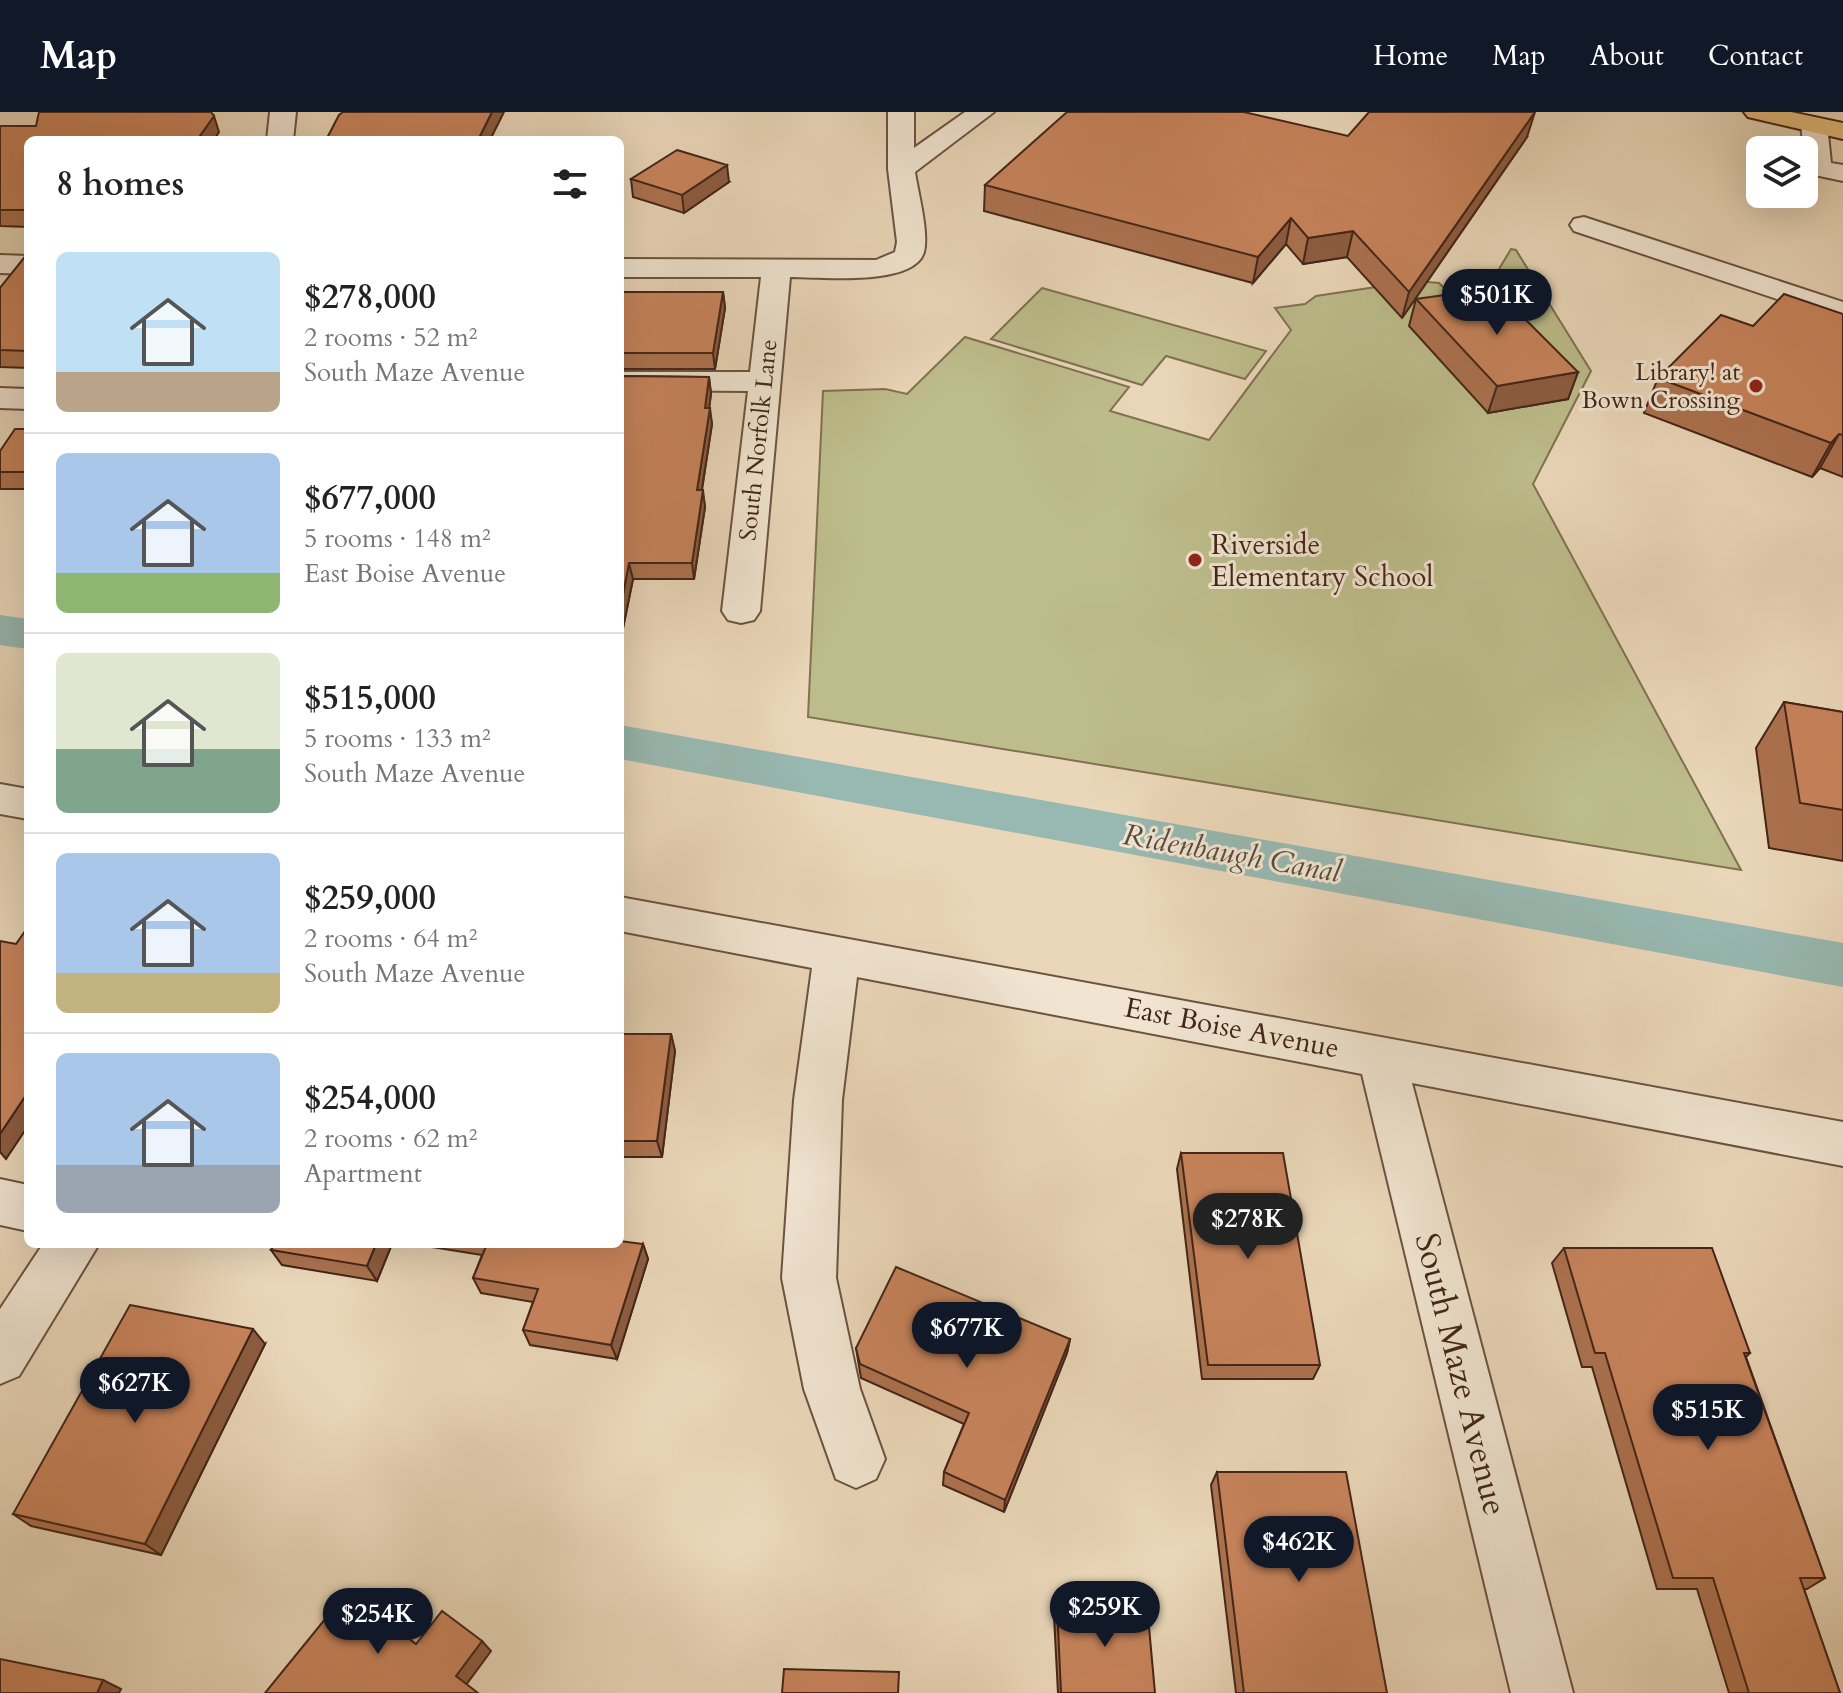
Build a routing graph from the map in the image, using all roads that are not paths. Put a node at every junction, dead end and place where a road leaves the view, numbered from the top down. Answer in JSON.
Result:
{"nodes":[{"id":1,"x":283,"y":112,"type":"edge"},
{"id":2,"x":901,"y":112,"type":"edge"},
{"id":3,"x":981,"y":112,"type":"edge"},
{"id":4,"x":1757,"y":112,"type":"edge"},
{"id":5,"x":1814,"y":125,"type":"junction"},
{"id":6,"x":1843,"y":131,"type":"edge"},
{"id":7,"x":280,"y":136,"type":"edge"},
{"id":8,"x":901,"y":169,"type":"junction"},
{"id":9,"x":1843,"y":173,"type":"edge"},
{"id":10,"x":1584,"y":225,"type":"dead end"},
{"id":11,"x":0,"y":264,"type":"edge"},
{"id":12,"x":24,"y":265,"type":"edge"},
{"id":13,"x":624,"y":268,"type":"edge"},
{"id":14,"x":776,"y":268,"type":"junction"},
{"id":15,"x":1843,"y":312,"type":"edge"},
{"id":16,"x":624,"y":381,"type":"edge"},
{"id":17,"x":763,"y":382,"type":"junction"},
{"id":18,"x":0,"y":398,"type":"edge"},
{"id":19,"x":24,"y":399,"type":"edge"},
{"id":20,"x":741,"y":611,"type":"dead end"},
{"id":21,"x":0,"y":799,"type":"edge"},
{"id":22,"x":24,"y":803,"type":"edge"},
{"id":23,"x":624,"y":915,"type":"edge"},
{"id":24,"x":837,"y":954,"type":"junction"},
{"id":25,"x":1381,"y":1055,"type":"junction"},
{"id":26,"x":1843,"y":1144,"type":"edge"},
{"id":27,"x":0,"y":1202,"type":"edge"},
{"id":28,"x":24,"y":1207,"type":"edge"},
{"id":29,"x":70,"y":1248,"type":"edge"},
{"id":30,"x":0,"y":1357,"type":"edge"},
{"id":31,"x":856,"y":1459,"type":"dead end"},
{"id":32,"x":1542,"y":1693,"type":"edge"}],
"edges":[{"from":1,"to":7,"type":"street"},
{"from":2,"to":8,"type":"street"},
{"from":3,"to":8,"type":"street"},
{"from":4,"to":5,"type":"main road"},
{"from":5,"to":6,"type":"main road"},
{"from":5,"to":9,"type":"street"},
{"from":8,"to":14,"type":"street"},
{"from":10,"to":15,"type":"street"},
{"from":11,"to":12,"type":"street"},
{"from":13,"to":14,"type":"street"},
{"from":14,"to":17,"type":"street","name":"South Norfolk Lane"},
{"from":16,"to":17,"type":"street"},
{"from":17,"to":20,"type":"street","name":"South Norfolk Lane"},
{"from":18,"to":19,"type":"street"},
{"from":21,"to":22,"type":"street"},
{"from":23,"to":24,"type":"street","name":"East Boise Avenue"},
{"from":24,"to":25,"type":"street","name":"East Boise Avenue"},
{"from":24,"to":31,"type":"street"},
{"from":25,"to":26,"type":"street","name":"East Boise Avenue"},
{"from":25,"to":32,"type":"street","name":"South Maze Avenue"},
{"from":27,"to":28,"type":"street"},
{"from":29,"to":30,"type":"street"}]}
